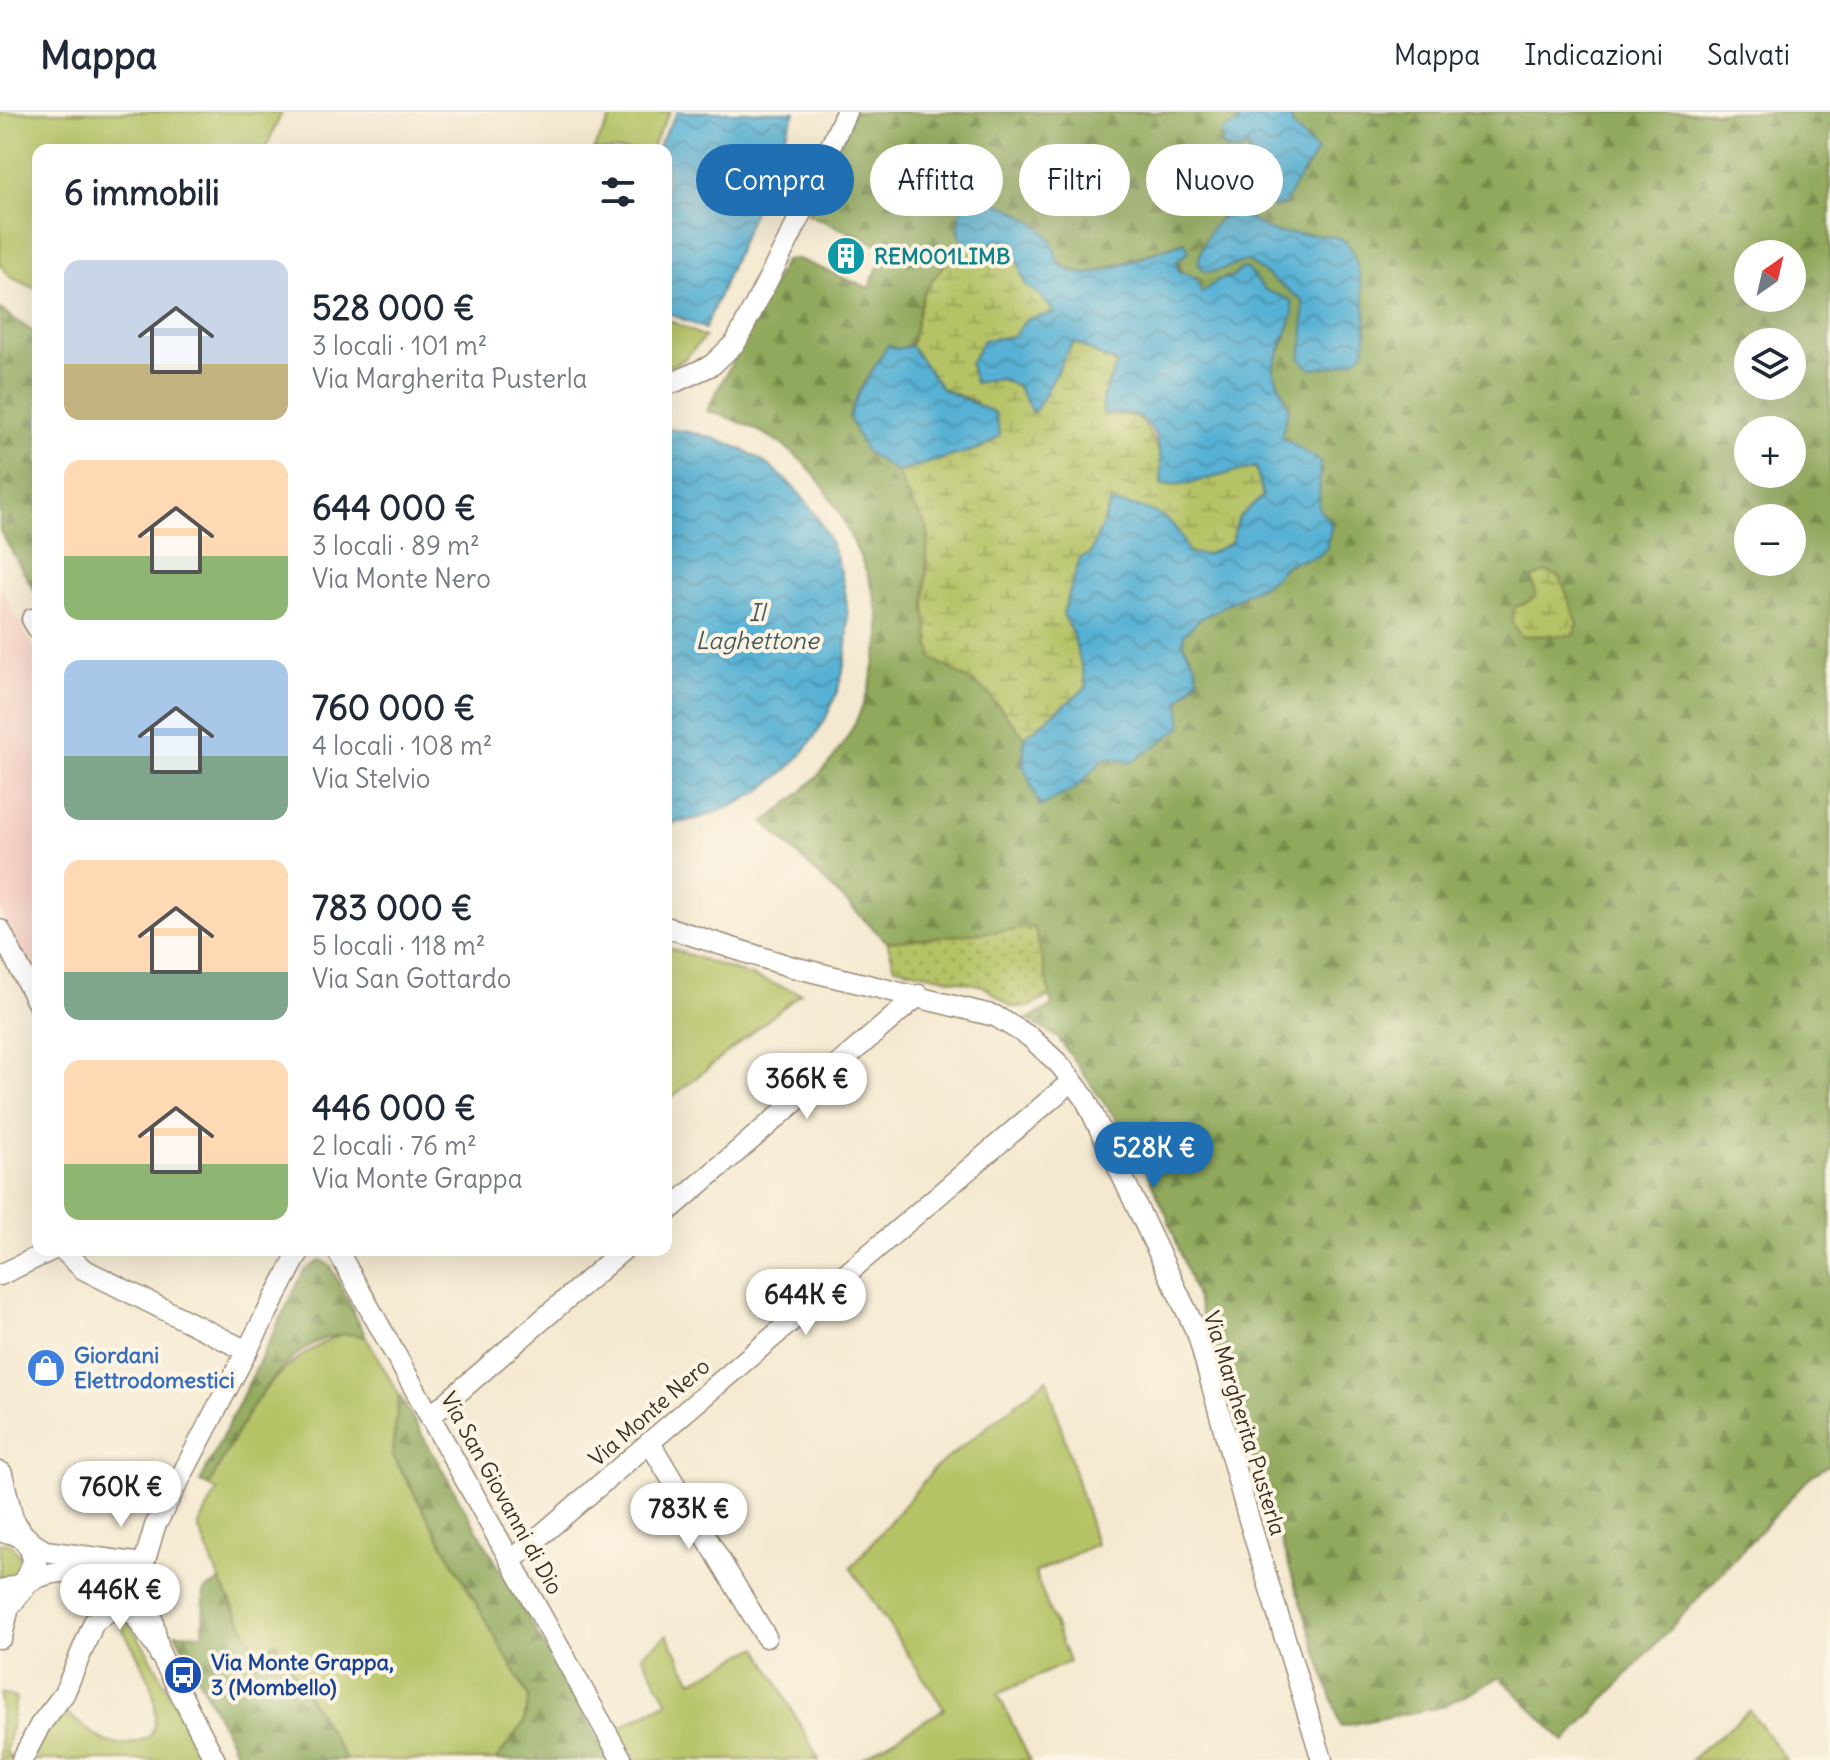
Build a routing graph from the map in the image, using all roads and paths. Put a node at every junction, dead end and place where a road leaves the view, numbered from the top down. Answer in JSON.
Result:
{"nodes":[{"id":1,"x":846,"y":112,"type":"edge"},
{"id":2,"x":672,"y":383,"type":"edge"},
{"id":3,"x":672,"y":929,"type":"edge"},
{"id":4,"x":0,"y":930,"type":"edge"},
{"id":5,"x":32,"y":992,"type":"edge"},
{"id":6,"x":919,"y":995,"type":"junction"},
{"id":7,"x":1072,"y":1081,"type":"junction"},
{"id":8,"x":672,"y":1208,"type":"edge"},
{"id":9,"x":40,"y":1256,"type":"edge"},
{"id":10,"x":69,"y":1256,"type":"edge"},
{"id":11,"x":297,"y":1256,"type":"edge"},
{"id":12,"x":340,"y":1256,"type":"edge"},
{"id":13,"x":616,"y":1256,"type":"edge"},
{"id":14,"x":0,"y":1275,"type":"edge"},
{"id":15,"x":247,"y":1351,"type":"junction"},
{"id":16,"x":432,"y":1415,"type":"junction"},
{"id":17,"x":650,"y":1443,"type":"junction"},
{"id":18,"x":0,"y":1474,"type":"edge"},
{"id":19,"x":155,"y":1526,"type":"junction"},
{"id":20,"x":16,"y":1535,"type":"edge"},
{"id":21,"x":101,"y":1557,"type":"junction"},
{"id":22,"x":512,"y":1560,"type":"junction"},
{"id":23,"x":141,"y":1576,"type":"junction"},
{"id":24,"x":24,"y":1585,"type":"junction"},
{"id":25,"x":0,"y":1593,"type":"edge"},
{"id":26,"x":121,"y":1593,"type":"junction"},
{"id":27,"x":0,"y":1636,"type":"edge"},
{"id":28,"x":766,"y":1637,"type":"dead end"},
{"id":29,"x":160,"y":1655,"type":"junction"},
{"id":30,"x":22,"y":1760,"type":"edge"},
{"id":31,"x":215,"y":1760,"type":"edge"},
{"id":32,"x":622,"y":1760,"type":"edge"},
{"id":33,"x":1322,"y":1760,"type":"edge"}],
"edges":[{"from":1,"to":2,"type":"street"},
{"from":3,"to":6,"type":"street","name":"Via Margherita Pusterla"},
{"from":4,"to":5,"type":"street"},
{"from":6,"to":7,"type":"street","name":"Via Margherita Pusterla"},
{"from":6,"to":8,"type":"street"},
{"from":7,"to":17,"type":"street","name":"Via Monte Nero"},
{"from":7,"to":33,"type":"street","name":"Via Margherita Pusterla"},
{"from":9,"to":14,"type":"street"},
{"from":10,"to":15,"type":"street"},
{"from":11,"to":15,"type":"street"},
{"from":12,"to":16,"type":"street","name":"Via San Giovanni di Dio"},
{"from":13,"to":16,"type":"street"},
{"from":15,"to":19,"type":"street"},
{"from":16,"to":22,"type":"street","name":"Via San Giovanni di Dio"},
{"from":17,"to":22,"type":"street","name":"Via Monte Nero"},
{"from":17,"to":28,"type":"street"},
{"from":18,"to":20,"type":"main road"},
{"from":19,"to":21,"type":"street"},
{"from":19,"to":23,"type":"street"},
{"from":20,"to":21,"type":"street"},
{"from":20,"to":24,"type":"main road"},
{"from":21,"to":23,"type":"street"},
{"from":22,"to":32,"type":"street","name":"Via San Giovanni di Dio"},
{"from":23,"to":26,"type":"street"},
{"from":23,"to":29,"type":"street"},
{"from":24,"to":25,"type":"main road"},
{"from":24,"to":26,"type":"street"},
{"from":24,"to":27,"type":"main road"},
{"from":26,"to":29,"type":"street"},
{"from":26,"to":30,"type":"street"},
{"from":29,"to":31,"type":"street"}]}
